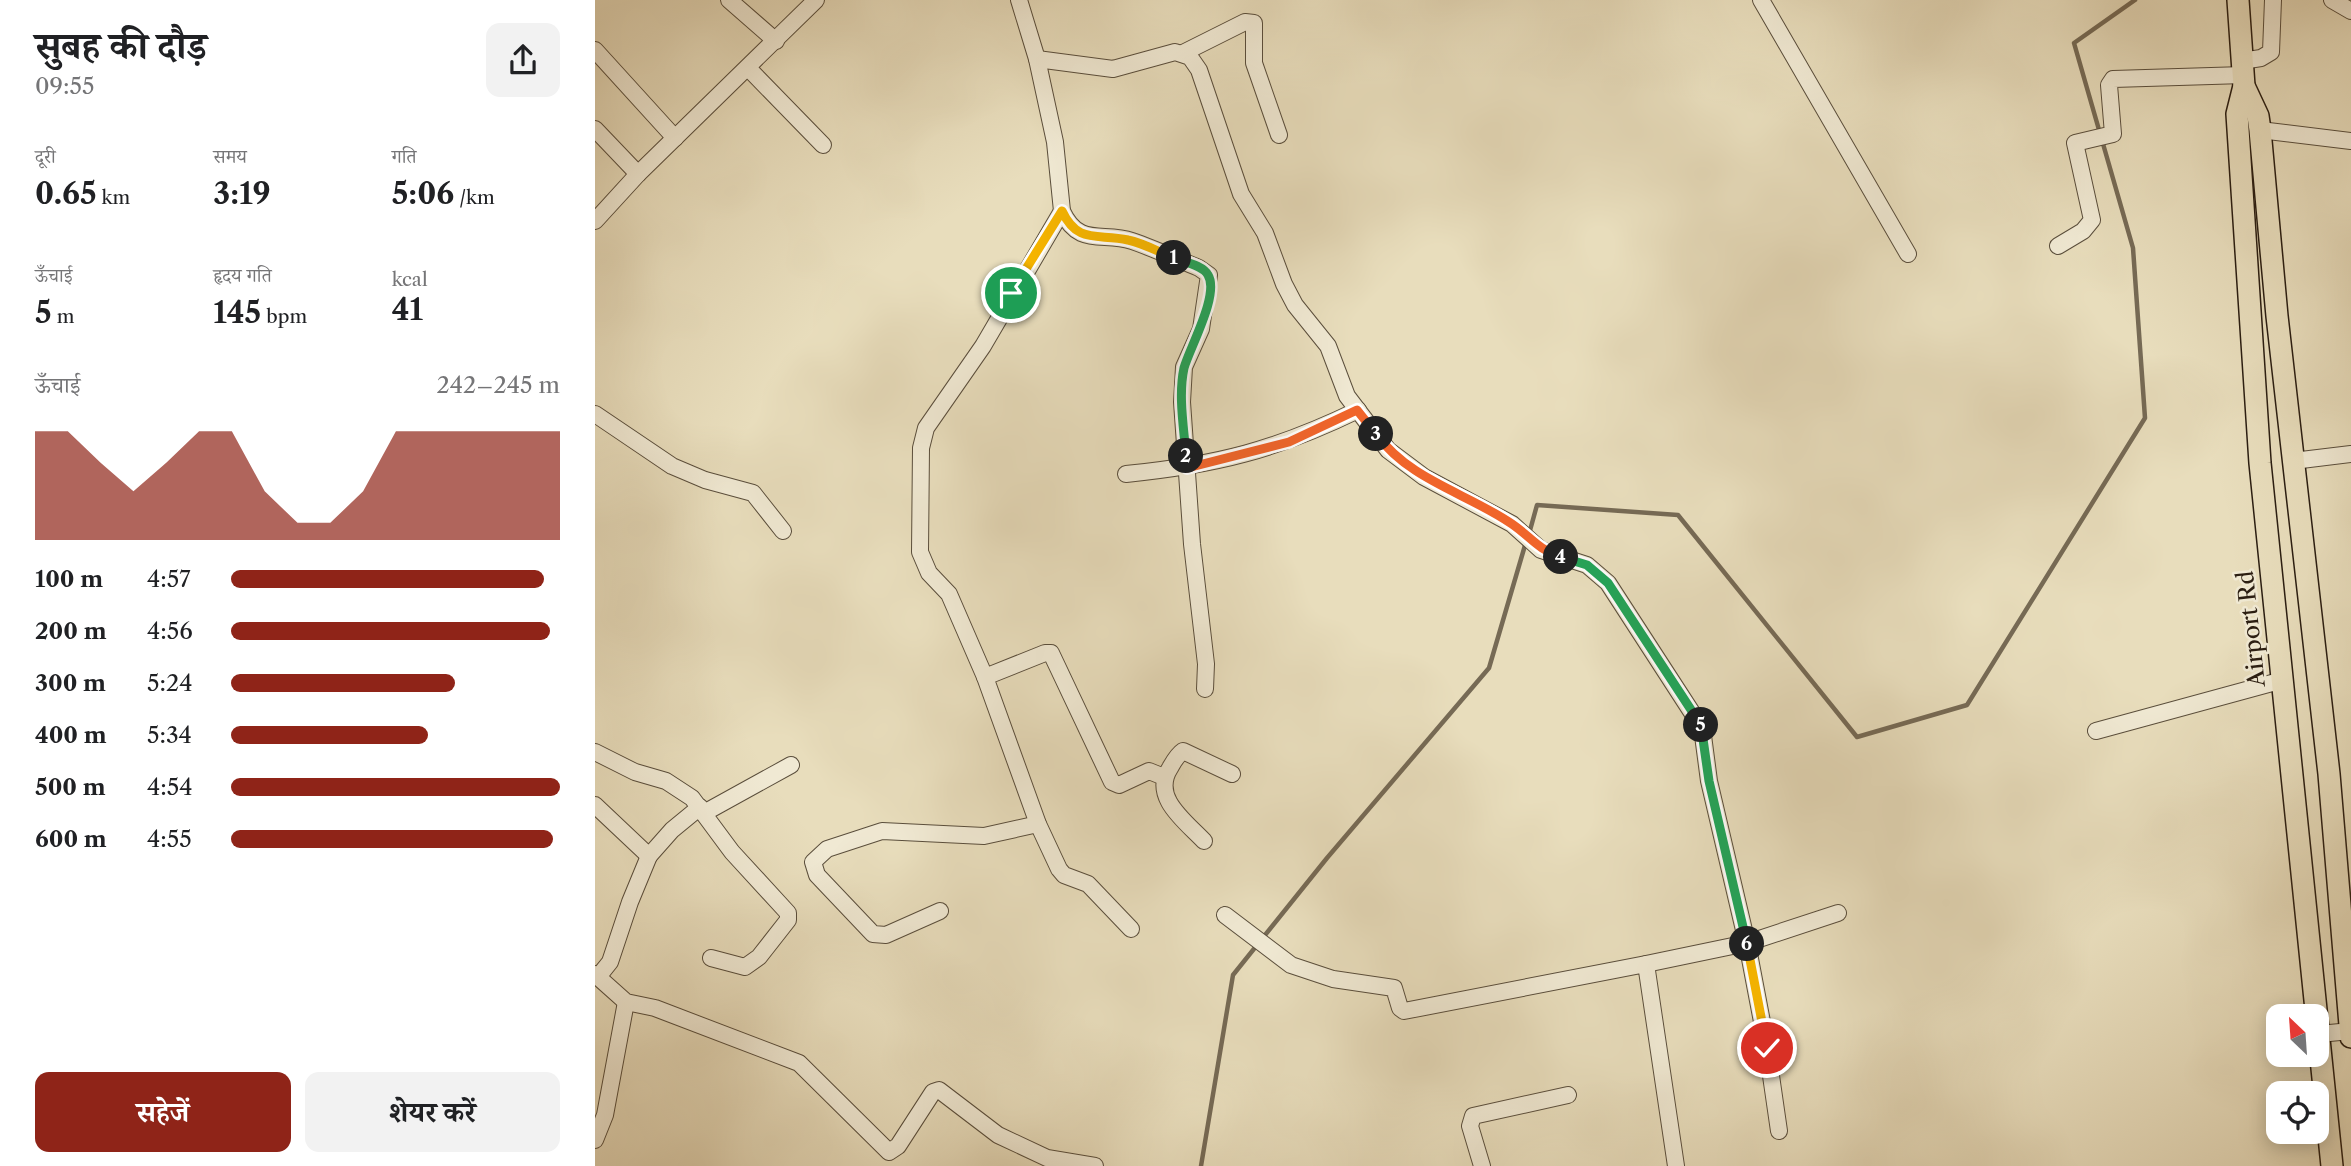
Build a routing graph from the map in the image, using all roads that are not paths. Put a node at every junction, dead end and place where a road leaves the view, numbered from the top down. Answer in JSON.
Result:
{"nodes":[{"id":1,"x":729,"y":0,"type":"edge"},
{"id":2,"x":816,"y":0,"type":"edge"},
{"id":3,"x":1019,"y":0,"type":"edge"},
{"id":4,"x":1761,"y":0,"type":"edge"},
{"id":5,"x":2238,"y":0,"type":"edge"},
{"id":6,"x":2273,"y":0,"type":"edge"},
{"id":7,"x":2332,"y":0,"type":"edge"},
{"id":8,"x":2351,"y":11,"type":"edge"},
{"id":9,"x":776,"y":41,"type":"junction"},
{"id":10,"x":595,"y":50,"type":"edge"},
{"id":11,"x":1183,"y":53,"type":"junction"},
{"id":12,"x":1037,"y":59,"type":"junction"},
{"id":13,"x":748,"y":68,"type":"junction"},
{"id":14,"x":2244,"y":74,"type":"junction"},
{"id":15,"x":595,"y":129,"type":"edge"},
{"id":16,"x":2260,"y":130,"type":"junction"},
{"id":17,"x":1279,"y":135,"type":"dead end"},
{"id":18,"x":675,"y":138,"type":"junction"},
{"id":19,"x":2351,"y":141,"type":"edge"},
{"id":20,"x":823,"y":145,"type":"dead end"},
{"id":21,"x":638,"y":174,"type":"junction"},
{"id":22,"x":1062,"y":211,"type":"junction"},
{"id":23,"x":595,"y":221,"type":"edge"},
{"id":24,"x":2058,"y":246,"type":"dead end"},
{"id":25,"x":1908,"y":254,"type":"dead end"},
{"id":26,"x":1357,"y":410,"type":"junction"},
{"id":27,"x":595,"y":414,"type":"edge"},
{"id":28,"x":2351,"y":454,"type":"edge"},
{"id":29,"x":2294,"y":461,"type":"junction"},
{"id":30,"x":1187,"y":468,"type":"junction"},
{"id":31,"x":1126,"y":474,"type":"dead end"},
{"id":32,"x":783,"y":531,"type":"dead end"},
{"id":33,"x":985,"y":677,"type":"junction"},
{"id":34,"x":2283,"y":680,"type":"junction"},
{"id":35,"x":1205,"y":689,"type":"dead end"},
{"id":36,"x":2096,"y":731,"type":"dead end"},
{"id":37,"x":595,"y":752,"type":"edge"},
{"id":38,"x":792,"y":765,"type":"dead end"},
{"id":39,"x":1232,"y":774,"type":"dead end"},
{"id":40,"x":1164,"y":777,"type":"junction"},
{"id":41,"x":595,"y":805,"type":"edge"},
{"id":42,"x":702,"y":810,"type":"junction"},
{"id":43,"x":1038,"y":824,"type":"junction"},
{"id":44,"x":1204,"y":841,"type":"dead end"},
{"id":45,"x":649,"y":856,"type":"junction"},
{"id":46,"x":940,"y":911,"type":"dead end"},
{"id":47,"x":1838,"y":914,"type":"dead end"},
{"id":48,"x":1225,"y":915,"type":"dead end"},
{"id":49,"x":1131,"y":929,"type":"dead end"},
{"id":50,"x":1747,"y":943,"type":"junction"},
{"id":51,"x":711,"y":958,"type":"dead end"},
{"id":52,"x":1646,"y":964,"type":"junction"},
{"id":53,"x":596,"y":976,"type":"edge"},
{"id":54,"x":626,"y":1002,"type":"junction"},
{"id":55,"x":2316,"y":1004,"type":"edge"},
{"id":56,"x":2351,"y":1031,"type":"edge"},
{"id":57,"x":2329,"y":1033,"type":"edge"},
{"id":58,"x":2351,"y":1037,"type":"edge"},
{"id":59,"x":2322,"y":1068,"type":"edge"},
{"id":60,"x":1568,"y":1095,"type":"dead end"},
{"id":61,"x":1779,"y":1131,"type":"dead end"},
{"id":62,"x":595,"y":1140,"type":"edge"},
{"id":63,"x":1095,"y":1166,"type":"edge"},
{"id":64,"x":1482,"y":1166,"type":"edge"},
{"id":65,"x":1676,"y":1166,"type":"edge"},
{"id":66,"x":2332,"y":1166,"type":"edge"}],
"edges":[{"from":1,"to":9,"type":"street"},
{"from":2,"to":9,"type":"street"},
{"from":3,"to":12,"type":"street"},
{"from":4,"to":25,"type":"street"},
{"from":5,"to":14,"type":"main road"},
{"from":6,"to":14,"type":"street"},
{"from":7,"to":8,"type":"street"},
{"from":9,"to":13,"type":"street"},
{"from":10,"to":18,"type":"street"},
{"from":11,"to":12,"type":"street"},
{"from":11,"to":17,"type":"street"},
{"from":11,"to":26,"type":"street"},
{"from":12,"to":22,"type":"street"},
{"from":13,"to":18,"type":"street"},
{"from":13,"to":20,"type":"street"},
{"from":14,"to":16,"type":"main road"},
{"from":14,"to":24,"type":"street"},
{"from":14,"to":34,"type":"main road","name":"Airport Rd"},
{"from":15,"to":21,"type":"street"},
{"from":16,"to":19,"type":"street"},
{"from":16,"to":29,"type":"main road"},
{"from":18,"to":21,"type":"street"},
{"from":21,"to":23,"type":"street"},
{"from":22,"to":30,"type":"street"},
{"from":22,"to":33,"type":"street"},
{"from":26,"to":30,"type":"street"},
{"from":26,"to":50,"type":"street"},
{"from":27,"to":32,"type":"street"},
{"from":28,"to":29,"type":"street"},
{"from":29,"to":56,"type":"main road"},
{"from":30,"to":31,"type":"street"},
{"from":30,"to":35,"type":"street"},
{"from":33,"to":40,"type":"street"},
{"from":33,"to":43,"type":"street"},
{"from":34,"to":36,"type":"street"},
{"from":34,"to":55,"type":"main road","name":"Airport Rd"},
{"from":37,"to":42,"type":"street"},
{"from":38,"to":42,"type":"street"},
{"from":39,"to":40,"type":"street"},
{"from":40,"to":44,"type":"street"},
{"from":41,"to":45,"type":"street"},
{"from":42,"to":45,"type":"street"},
{"from":42,"to":51,"type":"street"},
{"from":43,"to":46,"type":"street"},
{"from":43,"to":49,"type":"street"},
{"from":45,"to":53,"type":"street"},
{"from":47,"to":50,"type":"street"},
{"from":48,"to":52,"type":"street"},
{"from":50,"to":52,"type":"street"},
{"from":50,"to":61,"type":"street"},
{"from":52,"to":65,"type":"street"},
{"from":53,"to":54,"type":"street"},
{"from":54,"to":62,"type":"street"},
{"from":54,"to":63,"type":"street"},
{"from":56,"to":57,"type":"street"},
{"from":56,"to":58,"type":"main road"},
{"from":59,"to":66,"type":"main road","name":"Airport Rd"},
{"from":60,"to":64,"type":"street"}]}
